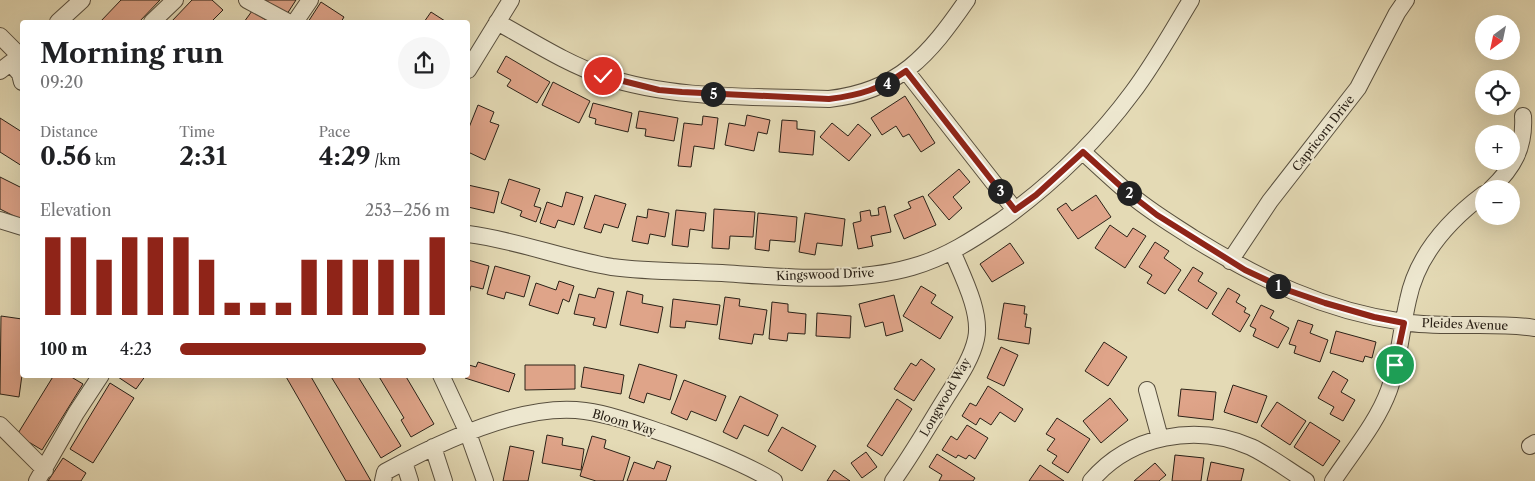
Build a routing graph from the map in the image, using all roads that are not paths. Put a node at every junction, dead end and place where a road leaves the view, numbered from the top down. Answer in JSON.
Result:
{"nodes":[{"id":1,"x":82,"y":0,"type":"edge"},
{"id":2,"x":175,"y":0,"type":"edge"},
{"id":3,"x":247,"y":0,"type":"edge"},
{"id":4,"x":310,"y":0,"type":"edge"},
{"id":5,"x":511,"y":0,"type":"edge"},
{"id":6,"x":967,"y":0,"type":"edge"},
{"id":7,"x":1191,"y":0,"type":"edge"},
{"id":8,"x":1406,"y":0,"type":"edge"},
{"id":9,"x":60,"y":20,"type":"edge"},
{"id":10,"x":154,"y":20,"type":"edge"},
{"id":11,"x":284,"y":20,"type":"edge"},
{"id":12,"x":296,"y":20,"type":"edge"},
{"id":13,"x":497,"y":22,"type":"junction"},
{"id":14,"x":0,"y":36,"type":"edge"},
{"id":15,"x":13,"y":61,"type":"edge"},
{"id":16,"x":470,"y":67,"type":"edge"},
{"id":17,"x":906,"y":71,"type":"junction"},
{"id":18,"x":20,"y":74,"type":"edge"},
{"id":19,"x":1523,"y":116,"type":"dead end"},
{"id":20,"x":1083,"y":152,"type":"junction"},
{"id":21,"x":1501,"y":180,"type":"edge"},
{"id":22,"x":1475,"y":201,"type":"edge"},
{"id":23,"x":1015,"y":210,"type":"junction"},
{"id":24,"x":0,"y":220,"type":"edge"},
{"id":25,"x":20,"y":226,"type":"edge"},
{"id":26,"x":470,"y":234,"type":"edge"},
{"id":27,"x":952,"y":252,"type":"junction"},
{"id":28,"x":1230,"y":261,"type":"junction"},
{"id":29,"x":1404,"y":323,"type":"junction"},
{"id":30,"x":1535,"y":328,"type":"edge"},
{"id":31,"x":99,"y":378,"type":"edge"},
{"id":32,"x":442,"y":378,"type":"edge"},
{"id":33,"x":1147,"y":390,"type":"dead end"},
{"id":34,"x":0,"y":425,"type":"edge"},
{"id":35,"x":468,"y":433,"type":"junction"},
{"id":36,"x":1160,"y":438,"type":"junction"},
{"id":37,"x":433,"y":447,"type":"junction"},
{"id":38,"x":404,"y":462,"type":"junction"},
{"id":39,"x":41,"y":476,"type":"edge"},
{"id":40,"x":383,"y":481,"type":"edge"},
{"id":41,"x":410,"y":481,"type":"edge"},
{"id":42,"x":444,"y":481,"type":"edge"},
{"id":43,"x":485,"y":481,"type":"edge"},
{"id":44,"x":774,"y":481,"type":"edge"},
{"id":45,"x":893,"y":481,"type":"edge"},
{"id":46,"x":1091,"y":481,"type":"edge"},
{"id":47,"x":1306,"y":481,"type":"edge"},
{"id":48,"x":1333,"y":481,"type":"edge"}],
"edges":[{"from":1,"to":9,"type":"street"},
{"from":2,"to":10,"type":"street"},
{"from":3,"to":11,"type":"street"},
{"from":4,"to":12,"type":"street"},
{"from":5,"to":13,"type":"street"},
{"from":6,"to":17,"type":"street"},
{"from":7,"to":20,"type":"street","name":"Kingswood Drive"},
{"from":8,"to":28,"type":"street","name":"Capricorn Drive"},
{"from":13,"to":16,"type":"street"},
{"from":13,"to":17,"type":"street"},
{"from":14,"to":15,"type":"street"},
{"from":15,"to":18,"type":"street"},
{"from":17,"to":23,"type":"street"},
{"from":19,"to":21,"type":"street"},
{"from":20,"to":23,"type":"street","name":"Kingswood Drive"},
{"from":20,"to":28,"type":"street","name":"Pleides Avenue"},
{"from":22,"to":29,"type":"street"},
{"from":23,"to":27,"type":"street","name":"Kingswood Drive"},
{"from":24,"to":25,"type":"street"},
{"from":26,"to":27,"type":"street","name":"Kingswood Drive"},
{"from":27,"to":45,"type":"street","name":"Longwood Way"},
{"from":28,"to":29,"type":"street","name":"Pleides Avenue"},
{"from":29,"to":30,"type":"street","name":"Pleides Avenue"},
{"from":29,"to":48,"type":"street"},
{"from":31,"to":39,"type":"street"},
{"from":32,"to":35,"type":"street"},
{"from":33,"to":36,"type":"street"},
{"from":34,"to":39,"type":"street"},
{"from":35,"to":37,"type":"street","name":"Bloom Way"},
{"from":35,"to":43,"type":"street"},
{"from":35,"to":44,"type":"street","name":"Bloom Way"},
{"from":36,"to":46,"type":"street"},
{"from":36,"to":47,"type":"street"},
{"from":37,"to":38,"type":"street","name":"Bloom Way"},
{"from":37,"to":42,"type":"street"},
{"from":38,"to":40,"type":"street","name":"Bloom Way"},
{"from":38,"to":41,"type":"street"}]}
